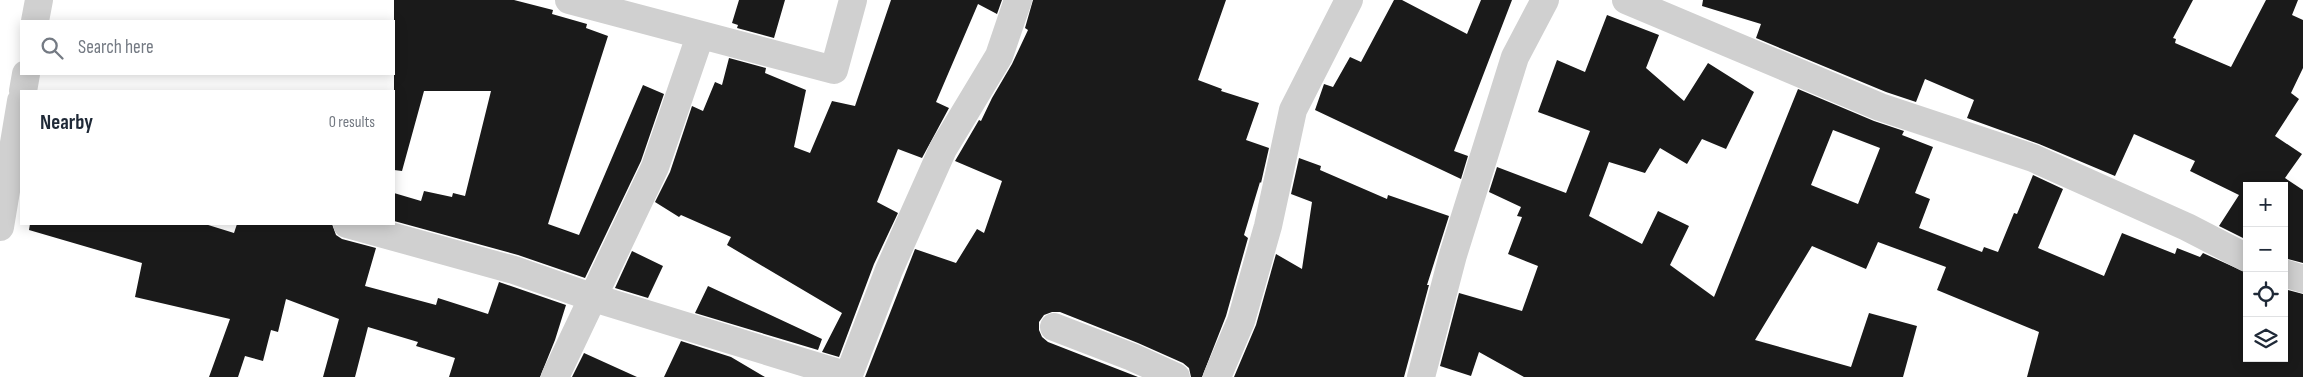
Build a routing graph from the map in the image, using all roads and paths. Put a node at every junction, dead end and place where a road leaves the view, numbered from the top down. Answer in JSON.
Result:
{"nodes":[{"id":1,"x":39,"y":0,"type":"edge"},
{"id":2,"x":570,"y":0,"type":"edge"},
{"id":3,"x":853,"y":0,"type":"edge"},
{"id":4,"x":1018,"y":0,"type":"edge"},
{"id":5,"x":1349,"y":0,"type":"edge"},
{"id":6,"x":1545,"y":0,"type":"edge"},
{"id":7,"x":1626,"y":0,"type":"edge"},
{"id":8,"x":35,"y":20,"type":"edge"},
{"id":9,"x":700,"y":36,"type":"junction"},
{"id":10,"x":26,"y":75,"type":"edge"},
{"id":11,"x":23,"y":90,"type":"edge"},
{"id":12,"x":20,"y":115,"type":"edge"},
{"id":13,"x":351,"y":225,"type":"edge"},
{"id":14,"x":0,"y":227,"type":"edge"},
{"id":15,"x":2243,"y":256,"type":"edge"},
{"id":16,"x":2288,"y":274,"type":"edge"},
{"id":17,"x":2303,"y":279,"type":"edge"},
{"id":18,"x":594,"y":298,"type":"junction"},
{"id":19,"x":1054,"y":327,"type":"dead end"},
{"id":20,"x":848,"y":376,"type":"edge"},
{"id":21,"x":555,"y":377,"type":"edge"},
{"id":22,"x":1176,"y":377,"type":"edge"},
{"id":23,"x":1217,"y":377,"type":"edge"},
{"id":24,"x":1421,"y":377,"type":"edge"}],
"edges":[{"from":1,"to":8,"type":"street"},
{"from":2,"to":9,"type":"street"},
{"from":3,"to":9,"type":"street"},
{"from":4,"to":20,"type":"street"},
{"from":5,"to":23,"type":"street"},
{"from":6,"to":24,"type":"street"},
{"from":7,"to":15,"type":"street"},
{"from":9,"to":18,"type":"street"},
{"from":10,"to":11,"type":"street"},
{"from":12,"to":14,"type":"street"},
{"from":13,"to":18,"type":"street"},
{"from":16,"to":17,"type":"street"},
{"from":18,"to":20,"type":"street"},
{"from":18,"to":21,"type":"street"},
{"from":19,"to":22,"type":"street"}]}
